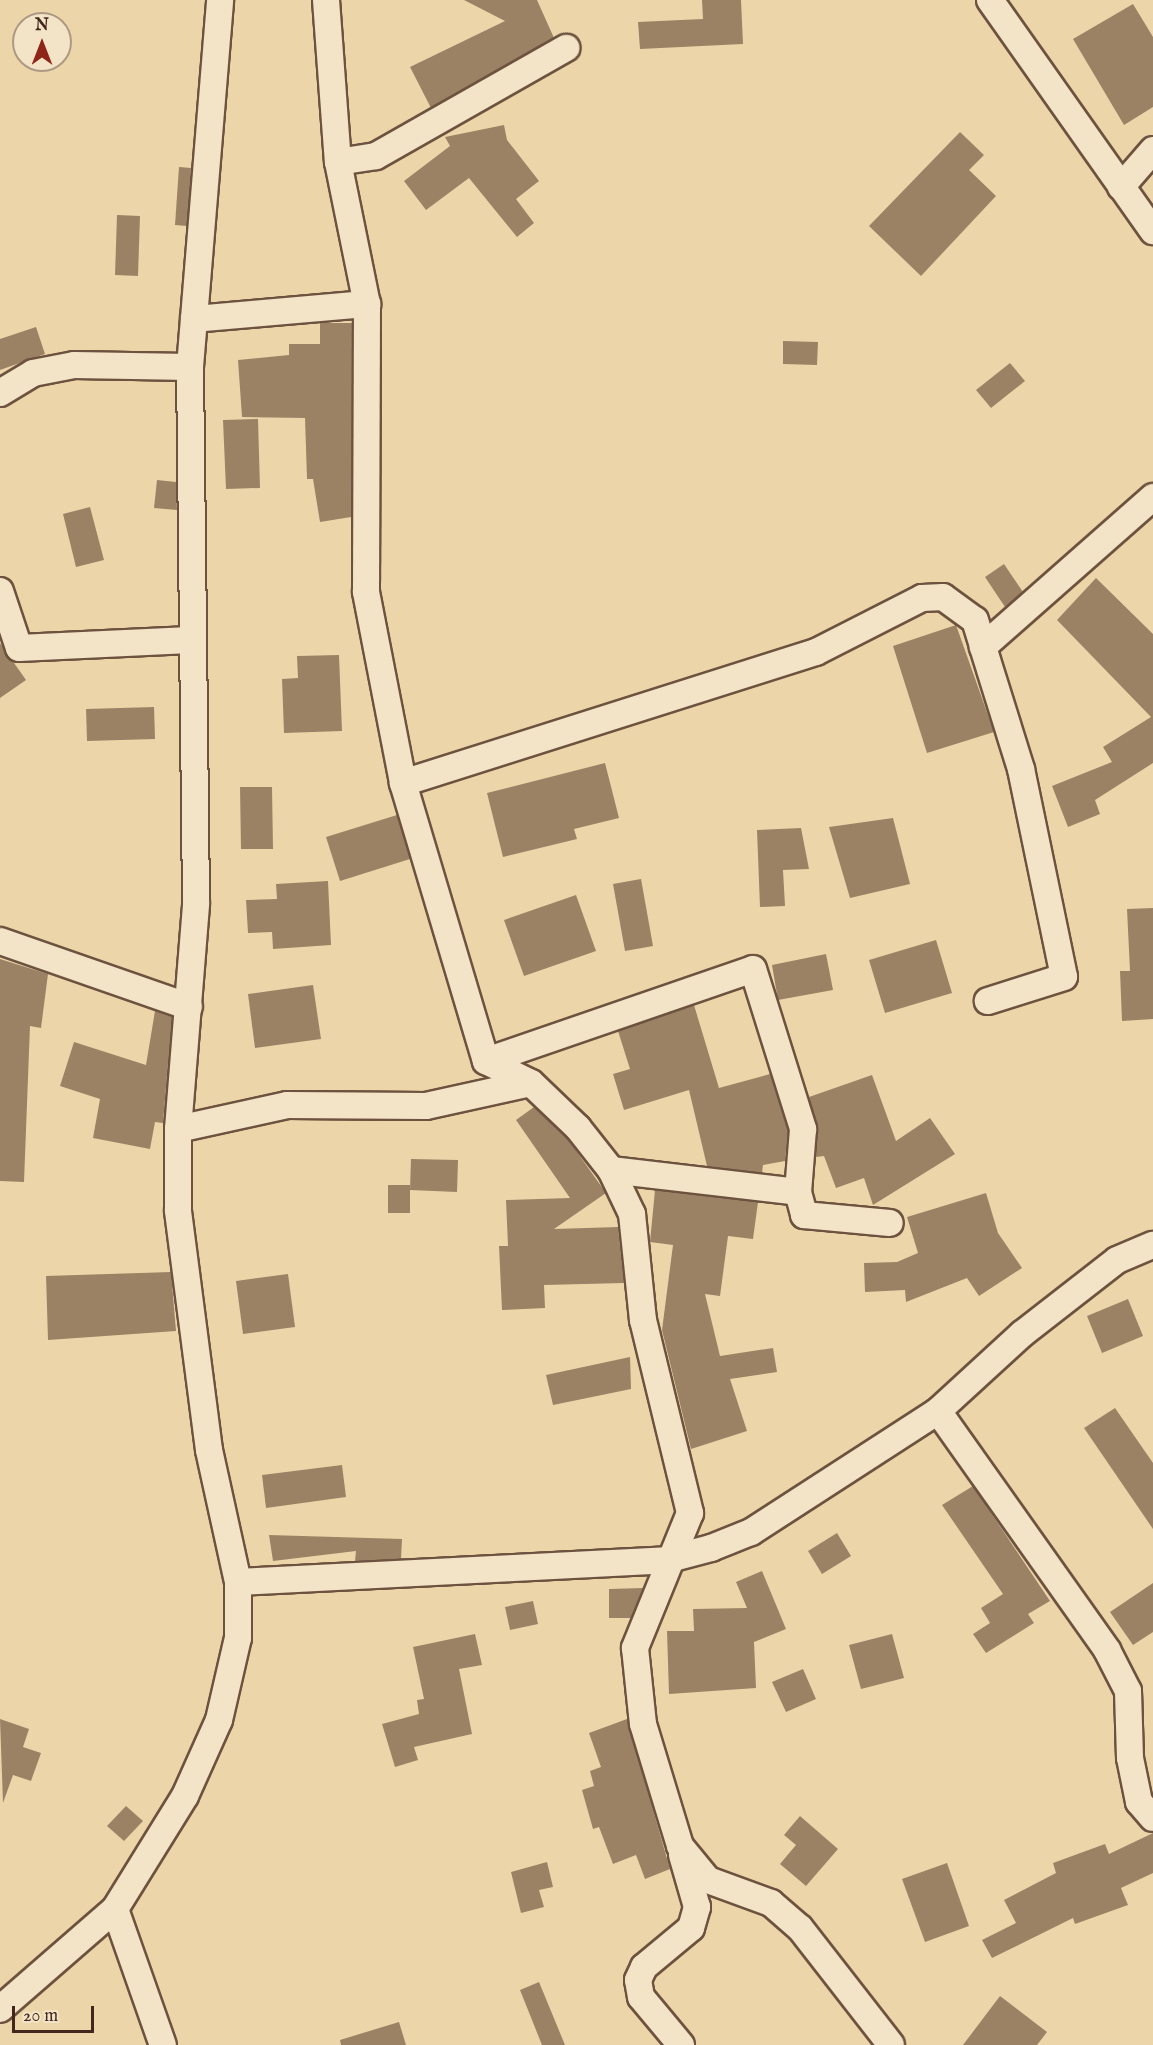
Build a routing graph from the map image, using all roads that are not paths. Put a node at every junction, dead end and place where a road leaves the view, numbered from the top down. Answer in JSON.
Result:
{"nodes":[{"id":1,"x":220,"y":0,"type":"edge"},
{"id":2,"x":326,"y":0,"type":"edge"},
{"id":3,"x":990,"y":0,"type":"edge"},
{"id":4,"x":566,"y":48,"type":"dead end"},
{"id":5,"x":1153,"y":150,"type":"edge"},
{"id":6,"x":338,"y":162,"type":"junction"},
{"id":7,"x":1121,"y":187,"type":"junction"},
{"id":8,"x":1153,"y":231,"type":"edge"},
{"id":9,"x":366,"y":304,"type":"junction"},
{"id":10,"x":195,"y":319,"type":"junction"},
{"id":11,"x":189,"y":367,"type":"junction"},
{"id":12,"x":0,"y":393,"type":"edge"},
{"id":13,"x":1153,"y":497,"type":"edge"},
{"id":14,"x":0,"y":591,"type":"edge"},
{"id":15,"x":189,"y":640,"type":"junction"},
{"id":16,"x":983,"y":647,"type":"junction"},
{"id":17,"x":403,"y":783,"type":"junction"},
{"id":18,"x":0,"y":941,"type":"edge"},
{"id":19,"x":988,"y":1002,"type":"dead end"},
{"id":20,"x":189,"y":1006,"type":"junction"},
{"id":21,"x":486,"y":1061,"type":"junction"},
{"id":22,"x":531,"y":1083,"type":"junction"},
{"id":23,"x":178,"y":1130,"type":"junction"},
{"id":24,"x":611,"y":1170,"type":"junction"},
{"id":25,"x":798,"y":1192,"type":"junction"},
{"id":26,"x":890,"y":1223,"type":"dead end"},
{"id":27,"x":1153,"y":1245,"type":"edge"},
{"id":28,"x":938,"y":1411,"type":"junction"},
{"id":29,"x":666,"y":1560,"type":"junction"},
{"id":30,"x":238,"y":1582,"type":"junction"},
{"id":31,"x":1153,"y":1818,"type":"edge"},
{"id":32,"x":680,"y":1846,"type":"junction"},
{"id":33,"x":115,"y":1909,"type":"junction"},
{"id":34,"x":0,"y":2009,"type":"edge"},
{"id":35,"x":163,"y":2045,"type":"edge"},
{"id":36,"x":681,"y":2045,"type":"edge"},
{"id":37,"x":891,"y":2045,"type":"edge"}],
"edges":[{"from":1,"to":10,"type":"street"},
{"from":2,"to":6,"type":"street"},
{"from":3,"to":7,"type":"street"},
{"from":4,"to":6,"type":"street"},
{"from":5,"to":7,"type":"street"},
{"from":6,"to":9,"type":"street"},
{"from":7,"to":8,"type":"street"},
{"from":9,"to":10,"type":"street"},
{"from":9,"to":17,"type":"street"},
{"from":10,"to":11,"type":"street"},
{"from":11,"to":12,"type":"street"},
{"from":11,"to":15,"type":"street"},
{"from":13,"to":16,"type":"street"},
{"from":14,"to":15,"type":"street"},
{"from":15,"to":20,"type":"street"},
{"from":16,"to":17,"type":"street"},
{"from":16,"to":19,"type":"street"},
{"from":17,"to":21,"type":"street"},
{"from":18,"to":20,"type":"street"},
{"from":20,"to":23,"type":"street"},
{"from":21,"to":22,"type":"street"},
{"from":21,"to":25,"type":"street"},
{"from":22,"to":23,"type":"street"},
{"from":22,"to":24,"type":"street"},
{"from":23,"to":30,"type":"street"},
{"from":24,"to":25,"type":"street"},
{"from":24,"to":29,"type":"street"},
{"from":25,"to":26,"type":"street"},
{"from":27,"to":28,"type":"street"},
{"from":28,"to":29,"type":"street"},
{"from":28,"to":31,"type":"street"},
{"from":29,"to":30,"type":"street"},
{"from":29,"to":32,"type":"street"},
{"from":30,"to":33,"type":"street"},
{"from":32,"to":36,"type":"street"},
{"from":32,"to":37,"type":"street"},
{"from":33,"to":34,"type":"street"},
{"from":33,"to":35,"type":"street"}]}
